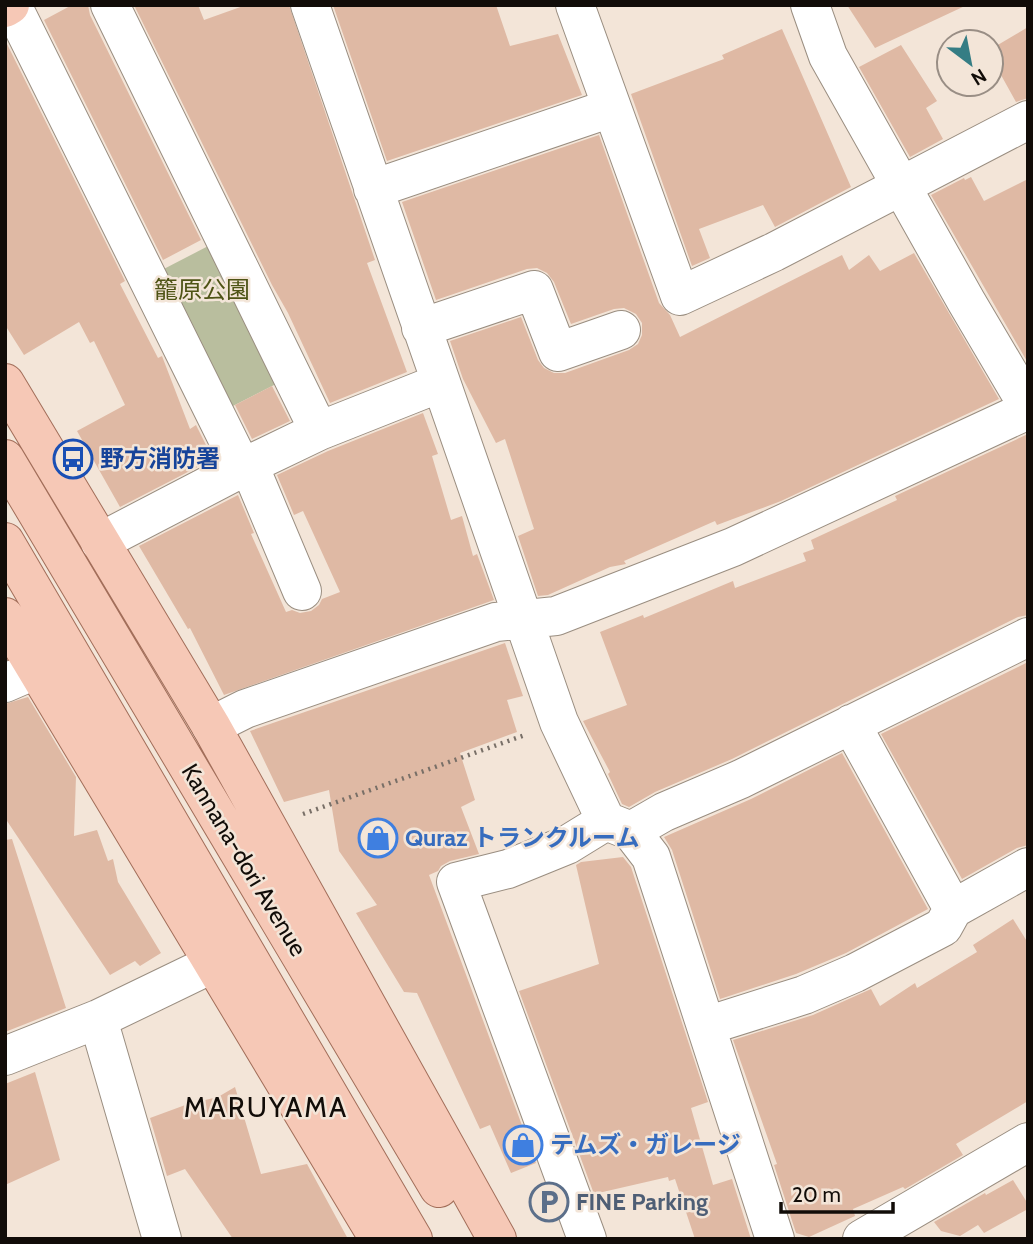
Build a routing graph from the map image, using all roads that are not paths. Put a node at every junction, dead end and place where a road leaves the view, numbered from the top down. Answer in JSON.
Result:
{"nodes":[{"id":1,"x":11,"y":5,"type":"edge"},
{"id":2,"x":110,"y":5,"type":"edge"},
{"id":3,"x":310,"y":5,"type":"edge"},
{"id":4,"x":575,"y":5,"type":"edge"},
{"id":5,"x":810,"y":5,"type":"edge"},
{"id":6,"x":5,"y":8,"type":"edge"},
{"id":7,"x":611,"y":108,"type":"junction"},
{"id":8,"x":1028,"y":120,"type":"edge"},
{"id":9,"x":902,"y":186,"type":"junction"},
{"id":10,"x":373,"y":189,"type":"junction"},
{"id":11,"x":421,"y":328,"type":"junction"},
{"id":12,"x":621,"y":330,"type":"dead end"},
{"id":13,"x":5,"y":383,"type":"edge"},
{"id":14,"x":440,"y":383,"type":"junction"},
{"id":15,"x":1028,"y":408,"type":"edge"},
{"id":16,"x":319,"y":431,"type":"junction"},
{"id":17,"x":245,"y":467,"type":"junction"},
{"id":18,"x":12,"y":470,"type":"edge"},
{"id":19,"x":5,"y":542,"type":"edge"},
{"id":20,"x":100,"y":542,"type":"junction"},
{"id":21,"x":302,"y":592,"type":"dead end"},
{"id":22,"x":5,"y":617,"type":"edge"},
{"id":23,"x":524,"y":621,"type":"junction"},
{"id":24,"x":1028,"y":637,"type":"edge"},
{"id":25,"x":20,"y":677,"type":"edge"},
{"id":26,"x":851,"y":724,"type":"junction"},
{"id":27,"x":211,"y":726,"type":"junction"},
{"id":28,"x":618,"y":826,"type":"junction"},
{"id":29,"x":1028,"y":867,"type":"edge"},
{"id":30,"x":953,"y":909,"type":"junction"},
{"id":31,"x":214,"y":963,"type":"junction"},
{"id":32,"x":99,"y":1019,"type":"junction"},
{"id":33,"x":706,"y":1026,"type":"junction"},
{"id":34,"x":5,"y":1056,"type":"edge"},
{"id":35,"x":1028,"y":1142,"type":"edge"},
{"id":36,"x":162,"y":1239,"type":"edge"},
{"id":37,"x":379,"y":1239,"type":"edge"},
{"id":38,"x":413,"y":1239,"type":"edge"},
{"id":39,"x":470,"y":1239,"type":"edge"},
{"id":40,"x":497,"y":1239,"type":"edge"},
{"id":41,"x":587,"y":1239,"type":"edge"},
{"id":42,"x":775,"y":1239,"type":"edge"},
{"id":43,"x":862,"y":1239,"type":"edge"}],
"edges":[{"from":1,"to":6,"type":"main road"},
{"from":1,"to":17,"type":"street"},
{"from":2,"to":16,"type":"street"},
{"from":3,"to":10,"type":"street"},
{"from":4,"to":7,"type":"street"},
{"from":5,"to":9,"type":"street"},
{"from":7,"to":9,"type":"street"},
{"from":7,"to":10,"type":"street"},
{"from":8,"to":9,"type":"street"},
{"from":9,"to":15,"type":"street"},
{"from":10,"to":11,"type":"street"},
{"from":11,"to":12,"type":"street"},
{"from":11,"to":14,"type":"street"},
{"from":13,"to":20,"type":"main road"},
{"from":14,"to":16,"type":"street"},
{"from":14,"to":23,"type":"street"},
{"from":15,"to":23,"type":"street"},
{"from":16,"to":17,"type":"street"},
{"from":17,"to":20,"type":"street"},
{"from":17,"to":21,"type":"street"},
{"from":18,"to":39,"type":"main road","name":"Kannana-dori Avenue"},
{"from":19,"to":38,"type":"main road","name":"Kannana-dori Avenue"},
{"from":20,"to":27,"type":"main road"},
{"from":22,"to":25,"type":"main road"},
{"from":23,"to":27,"type":"street"},
{"from":23,"to":28,"type":"street"},
{"from":24,"to":26,"type":"street"},
{"from":25,"to":31,"type":"main road"},
{"from":26,"to":28,"type":"street"},
{"from":26,"to":30,"type":"street"},
{"from":27,"to":40,"type":"main road"},
{"from":28,"to":33,"type":"street"},
{"from":28,"to":41,"type":"street"},
{"from":29,"to":30,"type":"street"},
{"from":30,"to":33,"type":"street"},
{"from":31,"to":32,"type":"street"},
{"from":31,"to":37,"type":"main road"},
{"from":32,"to":34,"type":"street"},
{"from":32,"to":36,"type":"street"},
{"from":33,"to":42,"type":"street"},
{"from":35,"to":43,"type":"street"}]}
